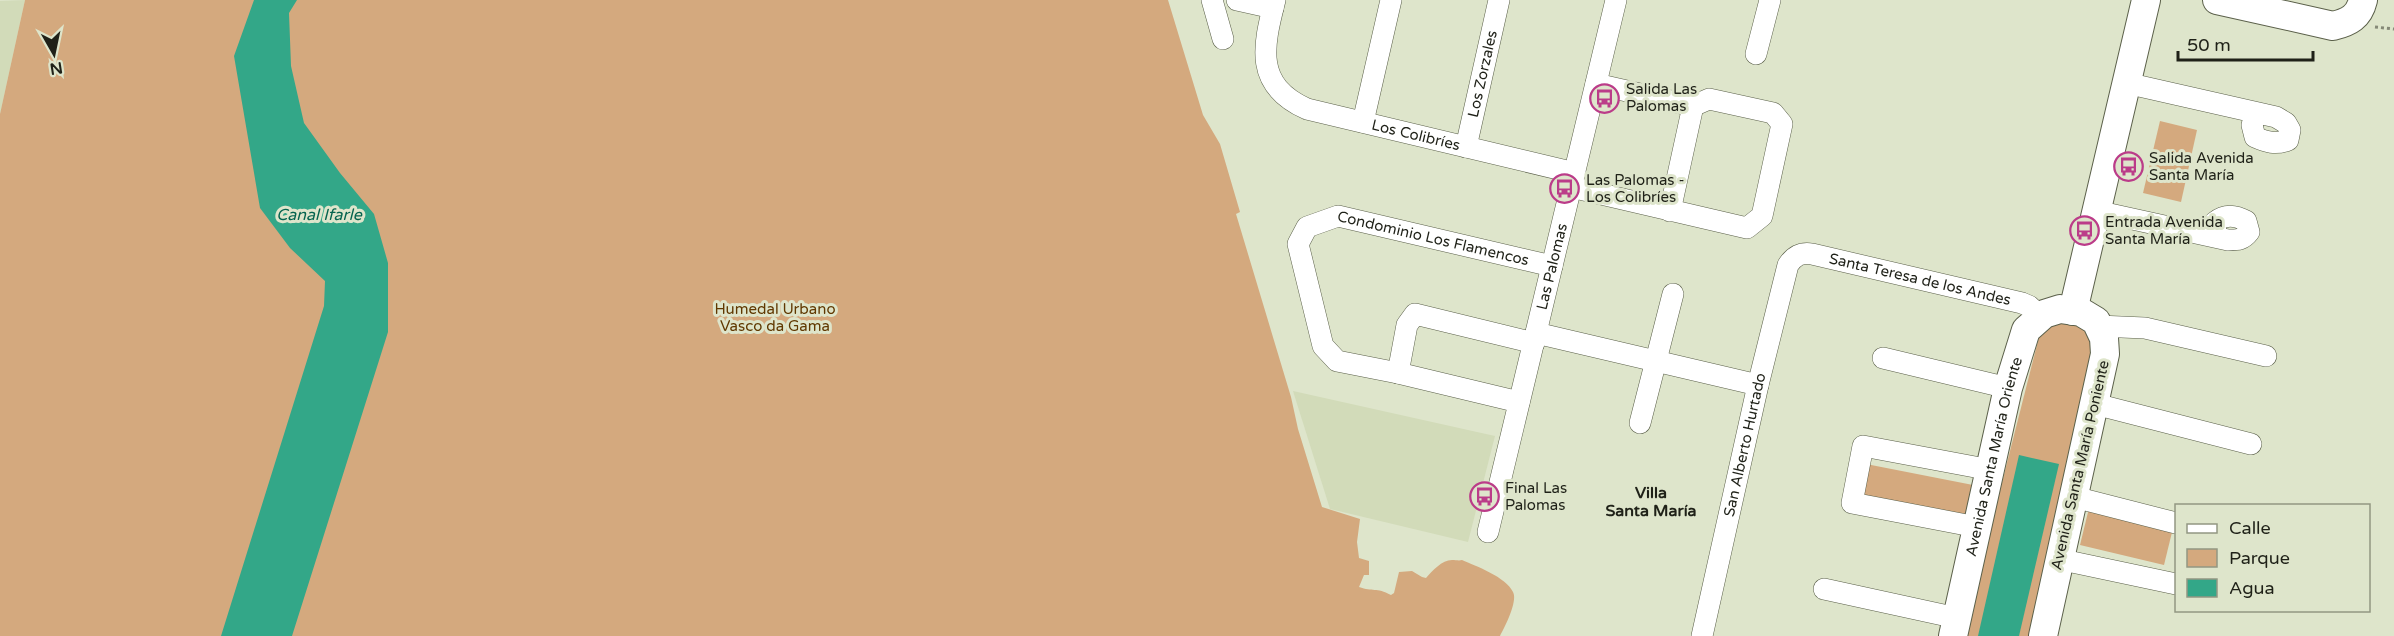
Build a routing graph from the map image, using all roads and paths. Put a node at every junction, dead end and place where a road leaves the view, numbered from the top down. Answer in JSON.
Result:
{"nodes":[{"id":1,"x":1212,"y":0,"type":"edge"},
{"id":2,"x":1237,"y":0,"type":"edge"},
{"id":3,"x":1391,"y":0,"type":"edge"},
{"id":4,"x":1499,"y":0,"type":"edge"},
{"id":5,"x":1616,"y":0,"type":"edge"},
{"id":6,"x":1770,"y":0,"type":"edge"},
{"id":7,"x":2146,"y":0,"type":"edge"},
{"id":8,"x":2217,"y":0,"type":"edge"},
{"id":9,"x":2363,"y":0,"type":"edge"},
{"id":10,"x":1274,"y":4,"type":"edge"},
{"id":11,"x":1223,"y":39,"type":"dead end"},
{"id":12,"x":1756,"y":54,"type":"dead end"},
{"id":13,"x":2126,"y":83,"type":"junction"},
{"id":14,"x":1596,"y":84,"type":"junction"},
{"id":15,"x":1693,"y":106,"type":"junction"},
{"id":16,"x":2256,"y":114,"type":"dead end"},
{"id":17,"x":1363,"y":122,"type":"junction"},
{"id":18,"x":1466,"y":147,"type":"junction"},
{"id":19,"x":1573,"y":180,"type":"junction"},
{"id":20,"x":1670,"y":211,"type":"junction"},
{"id":21,"x":2096,"y":211,"type":"junction"},
{"id":22,"x":2216,"y":236,"type":"dead end"},
{"id":23,"x":1796,"y":256,"type":"joint"},
{"id":24,"x":1552,"y":266,"type":"junction"},
{"id":25,"x":1673,"y":294,"type":"dead end"},
{"id":26,"x":2073,"y":311,"type":"junction"},
{"id":27,"x":2040,"y":316,"type":"junction"},
{"id":28,"x":2098,"y":326,"type":"junction"},
{"id":29,"x":1535,"y":338,"type":"junction"},
{"id":30,"x":2266,"y":356,"type":"dead end"},
{"id":31,"x":1882,"y":358,"type":"dead end"},
{"id":32,"x":1656,"y":361,"type":"junction"},
{"id":33,"x":1398,"y":373,"type":"junction"},
{"id":34,"x":1758,"y":385,"type":"junction"},
{"id":35,"x":2008,"y":388,"type":"junction"},
{"id":36,"x":1519,"y":402,"type":"junction"},
{"id":37,"x":2095,"y":404,"type":"junction"},
{"id":38,"x":1640,"y":423,"type":"dead end"},
{"id":39,"x":2251,"y":444,"type":"dead end"},
{"id":40,"x":1991,"y":470,"type":"junction"},
{"id":41,"x":2074,"y":497,"type":"junction"},
{"id":42,"x":2175,"y":523,"type":"edge"},
{"id":43,"x":1977,"y":527,"type":"junction"},
{"id":44,"x":1488,"y":532,"type":"dead end"},
{"id":45,"x":2058,"y":558,"type":"junction"},
{"id":46,"x":2175,"y":584,"type":"edge"},
{"id":47,"x":1824,"y":589,"type":"dead end"},
{"id":48,"x":1955,"y":627,"type":"edge"},
{"id":49,"x":1702,"y":636,"type":"edge"},
{"id":50,"x":2043,"y":636,"type":"edge"}],
"edges":[{"from":1,"to":11,"type":"street"},
{"from":2,"to":10,"type":"street"},
{"from":3,"to":17,"type":"street"},
{"from":4,"to":18,"type":"street","name":"Los Zorzales"},
{"from":5,"to":14,"type":"street","name":"Las Palomas"},
{"from":6,"to":12,"type":"street"},
{"from":7,"to":13,"type":"street"},
{"from":8,"to":9,"type":"street"},
{"from":10,"to":17,"type":"street","name":"Los Colibríes"},
{"from":13,"to":16,"type":"street"},
{"from":13,"to":21,"type":"street"},
{"from":14,"to":15,"type":"street"},
{"from":14,"to":19,"type":"street","name":"Las Palomas"},
{"from":15,"to":20,"type":"street"},
{"from":15,"to":20,"type":"street","name":"Los Colibríes"},
{"from":17,"to":18,"type":"street","name":"Los Colibríes"},
{"from":18,"to":19,"type":"street","name":"Los Colibríes"},
{"from":19,"to":20,"type":"street","name":"Los Colibríes"},
{"from":19,"to":24,"type":"street","name":"Las Palomas"},
{"from":21,"to":22,"type":"street"},
{"from":21,"to":26,"type":"street"},
{"from":23,"to":27,"type":"street","name":"Santa Teresa de los Andes"},
{"from":23,"to":34,"type":"street","name":"San Alberto Hurtado"},
{"from":24,"to":29,"type":"street","name":"Las Palomas"},
{"from":24,"to":33,"type":"street","name":"Condominio Los Flamencos"},
{"from":25,"to":32,"type":"street"},
{"from":26,"to":27,"type":"street"},
{"from":26,"to":28,"type":"street"},
{"from":27,"to":35,"type":"street","name":"Avenida Santa María Oriente"},
{"from":28,"to":30,"type":"street"},
{"from":28,"to":37,"type":"street","name":"Avenida Santa María Poniente"},
{"from":29,"to":32,"type":"street"},
{"from":29,"to":33,"type":"street"},
{"from":29,"to":36,"type":"street","name":"Las Palomas"},
{"from":31,"to":35,"type":"street"},
{"from":32,"to":34,"type":"street"},
{"from":32,"to":38,"type":"street"},
{"from":33,"to":36,"type":"street","name":"Condominio Los Flamencos"},
{"from":34,"to":49,"type":"street","name":"San Alberto Hurtado"},
{"from":35,"to":40,"type":"street","name":"Avenida Santa María Oriente"},
{"from":36,"to":44,"type":"street","name":"Las Palomas"},
{"from":37,"to":39,"type":"street"},
{"from":37,"to":41,"type":"street","name":"Avenida Santa María Poniente"},
{"from":40,"to":43,"type":"street","name":"Avenida Santa María Oriente"},
{"from":40,"to":43,"type":"street"},
{"from":41,"to":42,"type":"street"},
{"from":41,"to":45,"type":"street","name":"Avenida Santa María Poniente"},
{"from":43,"to":48,"type":"street","name":"Avenida Santa María Oriente"},
{"from":45,"to":46,"type":"street"},
{"from":45,"to":50,"type":"street","name":"Avenida Santa María Poniente"},
{"from":47,"to":48,"type":"street"}]}
